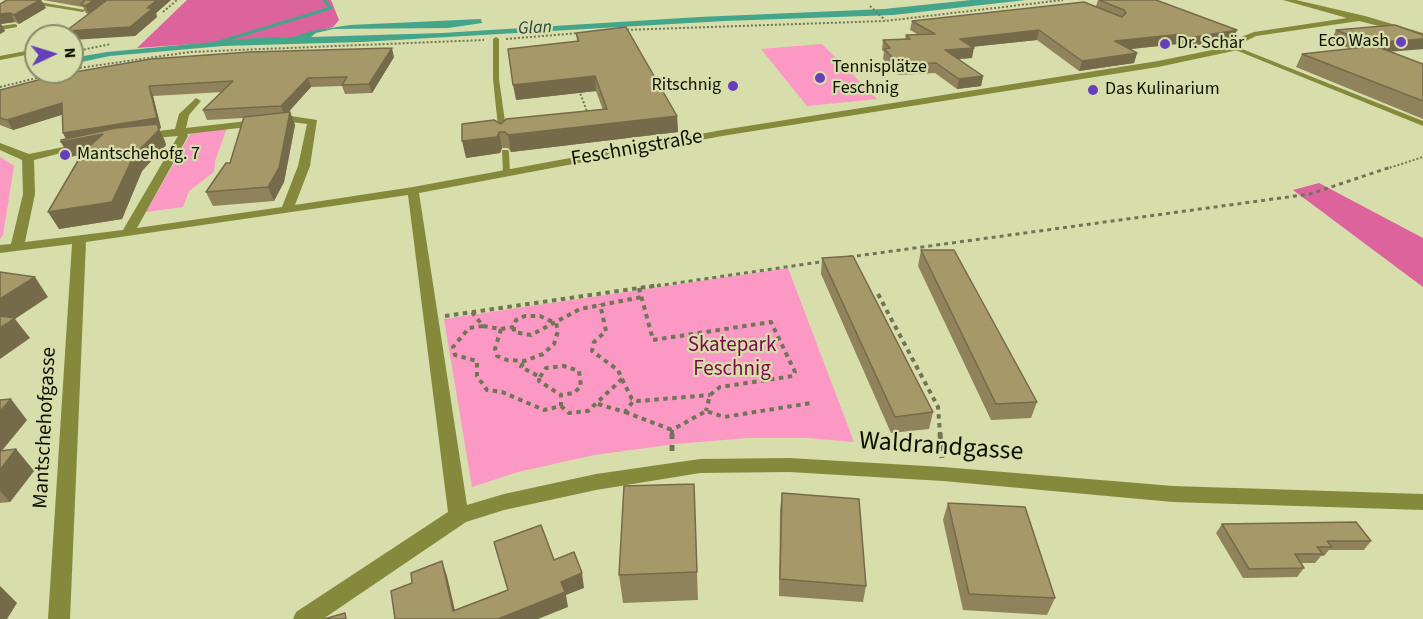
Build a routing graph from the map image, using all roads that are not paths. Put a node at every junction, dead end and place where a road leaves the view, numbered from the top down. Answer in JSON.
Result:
{"nodes":[{"id":1,"x":38,"y":0,"type":"edge"},
{"id":2,"x":1287,"y":0,"type":"edge"},
{"id":3,"x":82,"y":10,"type":"edge"},
{"id":4,"x":1362,"y":18,"type":"junction"},
{"id":5,"x":15,"y":26,"type":"edge"},
{"id":6,"x":0,"y":28,"type":"edge"},
{"id":7,"x":1423,"y":35,"type":"edge"},
{"id":8,"x":496,"y":39,"type":"road end"},
{"id":9,"x":1235,"y":48,"type":"junction"},
{"id":10,"x":24,"y":53,"type":"edge"},
{"id":11,"x":0,"y":58,"type":"edge"},
{"id":12,"x":196,"y":101,"type":"dead end"},
{"id":13,"x":1423,"y":124,"type":"edge"},
{"id":14,"x":180,"y":131,"type":"junction"},
{"id":15,"x":135,"y":136,"type":"edge"},
{"id":16,"x":503,"y":136,"type":"edge"},
{"id":17,"x":93,"y":144,"type":"edge"},
{"id":18,"x":0,"y":146,"type":"edge"},
{"id":19,"x":505,"y":152,"type":"edge"},
{"id":20,"x":28,"y":158,"type":"junction"},
{"id":21,"x":507,"y":173,"type":"junction"},
{"id":22,"x":413,"y":191,"type":"junction"},
{"id":23,"x":286,"y":211,"type":"junction"},
{"id":24,"x":128,"y":234,"type":"junction"},
{"id":25,"x":79,"y":240,"type":"junction"},
{"id":26,"x":17,"y":248,"type":"junction"},
{"id":27,"x":0,"y":249,"type":"edge"},
{"id":28,"x":1423,"y":502,"type":"edge"},
{"id":29,"x":459,"y":516,"type":"junction"},
{"id":30,"x":58,"y":619,"type":"edge"},
{"id":31,"x":304,"y":619,"type":"edge"}],
"edges":[{"from":1,"to":3,"type":"lane"},
{"from":2,"to":4,"type":"street"},
{"from":4,"to":7,"type":"street"},
{"from":4,"to":9,"type":"street","name":"Feschnigstraße"},
{"from":5,"to":6,"type":"lane"},
{"from":8,"to":16,"type":"lane"},
{"from":9,"to":13,"type":"lane"},
{"from":9,"to":21,"type":"street","name":"Feschnigstraße"},
{"from":10,"to":11,"type":"lane"},
{"from":12,"to":14,"type":"street"},
{"from":14,"to":15,"type":"street"},
{"from":14,"to":23,"type":"street"},
{"from":14,"to":24,"type":"street"},
{"from":17,"to":20,"type":"street"},
{"from":18,"to":20,"type":"street"},
{"from":19,"to":21,"type":"lane"},
{"from":20,"to":26,"type":"street"},
{"from":21,"to":22,"type":"street","name":"Feschnigstraße"},
{"from":22,"to":23,"type":"street"},
{"from":22,"to":29,"type":"street"},
{"from":23,"to":24,"type":"street"},
{"from":24,"to":25,"type":"street"},
{"from":25,"to":26,"type":"street"},
{"from":25,"to":30,"type":"street","name":"Mantschehofgasse"},
{"from":26,"to":27,"type":"street"},
{"from":28,"to":29,"type":"street","name":"Waldrandgasse"},
{"from":29,"to":31,"type":"street"}]}
